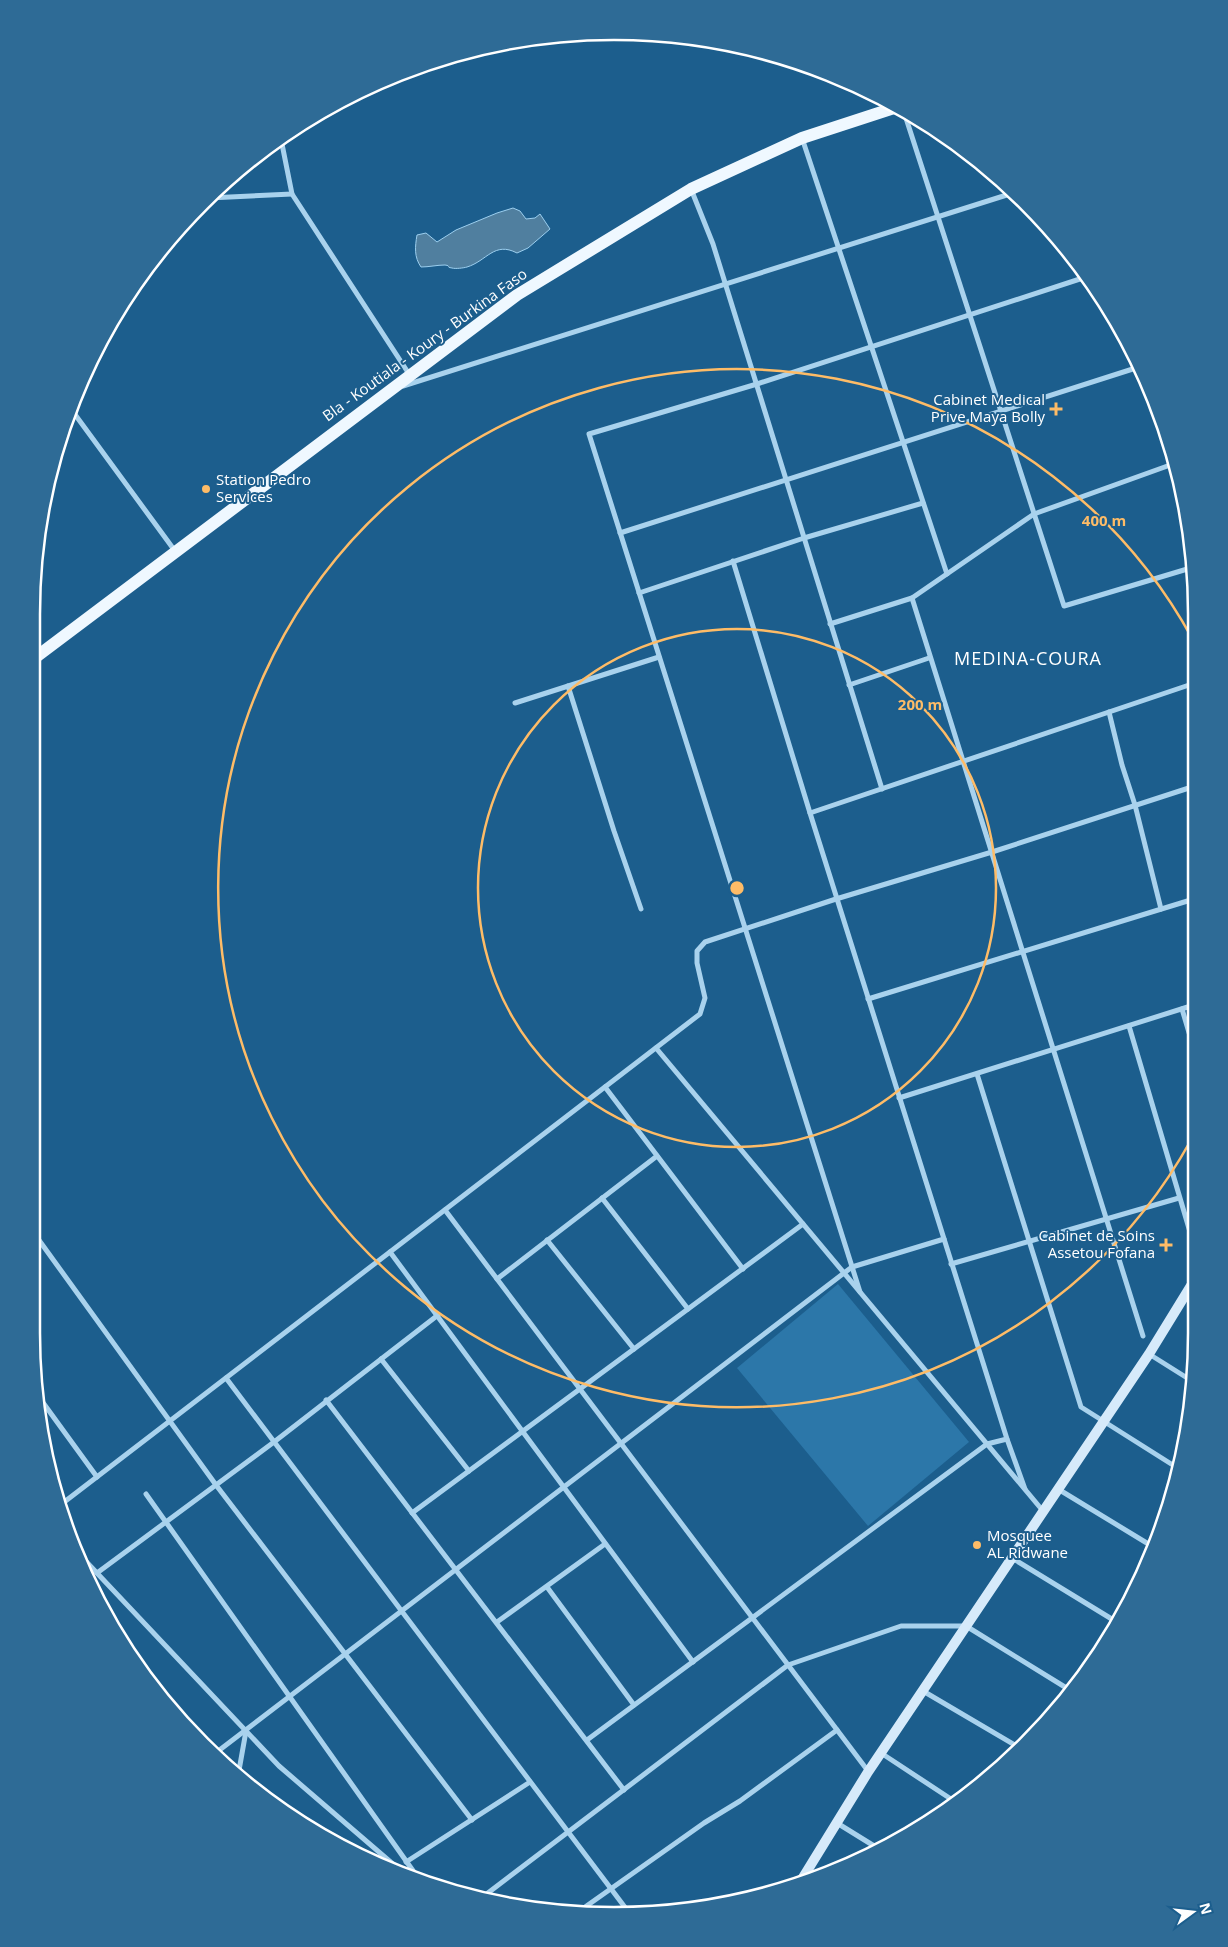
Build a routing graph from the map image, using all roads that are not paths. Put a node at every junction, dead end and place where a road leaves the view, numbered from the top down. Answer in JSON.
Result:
{"nodes":[{"id":1,"x":888,"y":110,"type":"edge"},
{"id":2,"x":907,"y":121,"type":"edge"},
{"id":3,"x":802,"y":138,"type":"junction"},
{"id":4,"x":282,"y":146,"type":"edge"},
{"id":5,"x":692,"y":189,"type":"junction"},
{"id":6,"x":292,"y":194,"type":"junction"},
{"id":7,"x":1006,"y":195,"type":"edge"},
{"id":8,"x":219,"y":198,"type":"edge"},
{"id":9,"x":938,"y":217,"type":"junction"},
{"id":10,"x":839,"y":248,"type":"junction"},
{"id":11,"x":1080,"y":280,"type":"edge"},
{"id":12,"x":726,"y":285,"type":"junction"},
{"id":13,"x":970,"y":314,"type":"junction"},
{"id":14,"x":871,"y":346,"type":"junction"},
{"id":15,"x":1133,"y":369,"type":"edge"},
{"id":16,"x":409,"y":374,"type":"junction"},
{"id":17,"x":756,"y":384,"type":"junction"},
{"id":18,"x":387,"y":391,"type":"junction"},
{"id":19,"x":1001,"y":412,"type":"junction"},
{"id":20,"x":76,"y":415,"type":"edge"},
{"id":21,"x":903,"y":443,"type":"junction"},
{"id":22,"x":1168,"y":466,"type":"edge"},
{"id":23,"x":786,"y":480,"type":"junction"},
{"id":24,"x":923,"y":503,"type":"junction"},
{"id":25,"x":1034,"y":514,"type":"junction"},
{"id":26,"x":620,"y":532,"type":"junction"},
{"id":27,"x":804,"y":538,"type":"junction"},
{"id":28,"x":176,"y":551,"type":"junction"},
{"id":29,"x":733,"y":562,"type":"junction"},
{"id":30,"x":1186,"y":569,"type":"edge"},
{"id":31,"x":946,"y":574,"type":"junction"},
{"id":32,"x":639,"y":593,"type":"junction"},
{"id":33,"x":912,"y":598,"type":"junction"},
{"id":34,"x":830,"y":624,"type":"junction"},
{"id":35,"x":40,"y":654,"type":"edge"},
{"id":36,"x":659,"y":657,"type":"junction"},
{"id":37,"x":930,"y":658,"type":"junction"},
{"id":38,"x":849,"y":685,"type":"junction"},
{"id":39,"x":1188,"y":685,"type":"edge"},
{"id":40,"x":568,"y":686,"type":"junction"},
{"id":41,"x":516,"y":703,"type":"dead end"},
{"id":42,"x":1109,"y":712,"type":"junction"},
{"id":43,"x":962,"y":762,"type":"junction"},
{"id":44,"x":1188,"y":788,"type":"edge"},
{"id":45,"x":882,"y":789,"type":"junction"},
{"id":46,"x":1135,"y":805,"type":"junction"},
{"id":47,"x":810,"y":813,"type":"junction"},
{"id":48,"x":992,"y":852,"type":"junction"},
{"id":49,"x":836,"y":898,"type":"junction"},
{"id":50,"x":1188,"y":901,"type":"edge"},
{"id":51,"x":641,"y":909,"type":"dead end"},
{"id":52,"x":1161,"y":909,"type":"junction"},
{"id":53,"x":745,"y":928,"type":"junction"},
{"id":54,"x":1022,"y":952,"type":"junction"},
{"id":55,"x":868,"y":999,"type":"junction"},
{"id":56,"x":1188,"y":1007,"type":"edge"},
{"id":57,"x":1182,"y":1009,"type":"junction"},
{"id":58,"x":1129,"y":1026,"type":"junction"},
{"id":59,"x":1188,"y":1029,"type":"edge"},
{"id":60,"x":656,"y":1048,"type":"junction"},
{"id":61,"x":1053,"y":1050,"type":"junction"},
{"id":62,"x":977,"y":1074,"type":"junction"},
{"id":63,"x":605,"y":1087,"type":"junction"},
{"id":64,"x":899,"y":1098,"type":"junction"},
{"id":65,"x":657,"y":1156,"type":"junction"},
{"id":66,"x":602,"y":1198,"type":"junction"},
{"id":67,"x":1179,"y":1198,"type":"junction"},
{"id":68,"x":445,"y":1210,"type":"junction"},
{"id":69,"x":1106,"y":1219,"type":"junction"},
{"id":70,"x":803,"y":1224,"type":"junction"},
{"id":71,"x":1188,"y":1228,"type":"edge"},
{"id":72,"x":944,"y":1239,"type":"junction"},
{"id":73,"x":547,"y":1240,"type":"junction"},
{"id":74,"x":1029,"y":1241,"type":"junction"},
{"id":75,"x":40,"y":1242,"type":"edge"},
{"id":76,"x":390,"y":1252,"type":"junction"},
{"id":77,"x":952,"y":1264,"type":"junction"},
{"id":78,"x":852,"y":1267,"type":"junction"},
{"id":79,"x":743,"y":1269,"type":"junction"},
{"id":80,"x":844,"y":1272,"type":"junction"},
{"id":81,"x":497,"y":1279,"type":"junction"},
{"id":82,"x":860,"y":1292,"type":"junction"},
{"id":83,"x":1188,"y":1292,"type":"edge"},
{"id":84,"x":688,"y":1309,"type":"junction"},
{"id":85,"x":438,"y":1315,"type":"junction"},
{"id":86,"x":1143,"y":1336,"type":"dead end"},
{"id":87,"x":634,"y":1349,"type":"junction"},
{"id":88,"x":1149,"y":1354,"type":"junction"},
{"id":89,"x":381,"y":1359,"type":"junction"},
{"id":90,"x":1186,"y":1377,"type":"edge"},
{"id":91,"x":226,"y":1378,"type":"junction"},
{"id":92,"x":580,"y":1389,"type":"junction"},
{"id":93,"x":326,"y":1400,"type":"junction"},
{"id":94,"x":45,"y":1405,"type":"edge"},
{"id":95,"x":170,"y":1421,"type":"junction"},
{"id":96,"x":1104,"y":1421,"type":"junction"},
{"id":97,"x":521,"y":1432,"type":"junction"},
{"id":98,"x":1007,"y":1439,"type":"junction"},
{"id":99,"x":274,"y":1442,"type":"junction"},
{"id":100,"x":621,"y":1443,"type":"junction"},
{"id":101,"x":987,"y":1444,"type":"junction"},
{"id":102,"x":1172,"y":1465,"type":"edge"},
{"id":103,"x":469,"y":1471,"type":"junction"},
{"id":104,"x":97,"y":1477,"type":"junction"},
{"id":105,"x":216,"y":1486,"type":"junction"},
{"id":106,"x":563,"y":1488,"type":"junction"},
{"id":107,"x":1025,"y":1489,"type":"junction"},
{"id":108,"x":1058,"y":1489,"type":"junction"},
{"id":109,"x":146,"y":1494,"type":"dead end"},
{"id":110,"x":65,"y":1501,"type":"edge"},
{"id":111,"x":1044,"y":1511,"type":"junction"},
{"id":112,"x":412,"y":1513,"type":"junction"},
{"id":113,"x":165,"y":1522,"type":"junction"},
{"id":114,"x":605,"y":1544,"type":"junction"},
{"id":115,"x":1148,"y":1544,"type":"edge"},
{"id":116,"x":1012,"y":1558,"type":"junction"},
{"id":117,"x":89,"y":1565,"type":"edge"},
{"id":118,"x":456,"y":1570,"type":"junction"},
{"id":119,"x":97,"y":1573,"type":"junction"},
{"id":120,"x":546,"y":1586,"type":"junction"},
{"id":121,"x":402,"y":1611,"type":"junction"},
{"id":122,"x":752,"y":1618,"type":"junction"},
{"id":123,"x":1112,"y":1619,"type":"edge"},
{"id":124,"x":497,"y":1622,"type":"junction"},
{"id":125,"x":966,"y":1626,"type":"junction"},
{"id":126,"x":345,"y":1655,"type":"junction"},
{"id":127,"x":693,"y":1662,"type":"junction"},
{"id":128,"x":788,"y":1665,"type":"junction"},
{"id":129,"x":1065,"y":1687,"type":"edge"},
{"id":130,"x":923,"y":1690,"type":"junction"},
{"id":131,"x":290,"y":1697,"type":"junction"},
{"id":132,"x":634,"y":1705,"type":"junction"},
{"id":133,"x":837,"y":1730,"type":"junction"},
{"id":134,"x":246,"y":1731,"type":"junction"},
{"id":135,"x":587,"y":1740,"type":"junction"},
{"id":136,"x":1014,"y":1744,"type":"edge"},
{"id":137,"x":220,"y":1750,"type":"edge"},
{"id":138,"x":881,"y":1752,"type":"junction"},
{"id":139,"x":239,"y":1768,"type":"edge"},
{"id":140,"x":868,"y":1772,"type":"junction"},
{"id":141,"x":530,"y":1782,"type":"junction"},
{"id":142,"x":624,"y":1790,"type":"junction"},
{"id":143,"x":949,"y":1798,"type":"edge"},
{"id":144,"x":472,"y":1820,"type":"junction"},
{"id":145,"x":837,"y":1823,"type":"junction"},
{"id":146,"x":569,"y":1832,"type":"junction"},
{"id":147,"x":873,"y":1845,"type":"edge"},
{"id":148,"x":391,"y":1862,"type":"edge"},
{"id":149,"x":406,"y":1862,"type":"junction"},
{"id":150,"x":412,"y":1870,"type":"edge"},
{"id":151,"x":805,"y":1875,"type":"edge"},
{"id":152,"x":612,"y":1889,"type":"junction"},
{"id":153,"x":488,"y":1893,"type":"edge"},
{"id":154,"x":586,"y":1906,"type":"edge"},
{"id":155,"x":625,"y":1907,"type":"edge"}],
"edges":[{"from":1,"to":3,"type":"main road","name":"Bla - Koutiala - Koury - Burkina Faso"},
{"from":2,"to":9,"type":"street"},
{"from":3,"to":5,"type":"main road","name":"Bla - Koutiala - Koury - Burkina Faso"},
{"from":3,"to":10,"type":"street"},
{"from":4,"to":6,"type":"street"},
{"from":5,"to":12,"type":"street"},
{"from":5,"to":16,"type":"main road","name":"Bla - Koutiala - Koury - Burkina Faso"},
{"from":6,"to":8,"type":"street"},
{"from":6,"to":16,"type":"street"},
{"from":7,"to":9,"type":"street"},
{"from":9,"to":10,"type":"street"},
{"from":9,"to":13,"type":"street"},
{"from":10,"to":12,"type":"street"},
{"from":10,"to":14,"type":"street"},
{"from":11,"to":13,"type":"street"},
{"from":12,"to":17,"type":"street"},
{"from":12,"to":18,"type":"street"},
{"from":13,"to":14,"type":"street"},
{"from":13,"to":19,"type":"street"},
{"from":14,"to":17,"type":"street"},
{"from":14,"to":21,"type":"street"},
{"from":15,"to":19,"type":"street"},
{"from":16,"to":18,"type":"main road","name":"Bla - Koutiala - Koury - Burkina Faso"},
{"from":17,"to":23,"type":"street"},
{"from":17,"to":26,"type":"street"},
{"from":18,"to":28,"type":"main road","name":"Bla - Koutiala - Koury - Burkina Faso"},
{"from":19,"to":21,"type":"street"},
{"from":19,"to":25,"type":"street"},
{"from":20,"to":28,"type":"street"},
{"from":21,"to":23,"type":"street"},
{"from":21,"to":24,"type":"street"},
{"from":22,"to":25,"type":"street"},
{"from":23,"to":26,"type":"street"},
{"from":23,"to":27,"type":"street"},
{"from":24,"to":27,"type":"street"},
{"from":24,"to":31,"type":"street"},
{"from":25,"to":30,"type":"street"},
{"from":25,"to":31,"type":"street"},
{"from":26,"to":32,"type":"street"},
{"from":27,"to":29,"type":"street"},
{"from":27,"to":34,"type":"street"},
{"from":28,"to":35,"type":"main road","name":"Bla - Koutiala - Koury - Burkina Faso"},
{"from":29,"to":32,"type":"street"},
{"from":29,"to":47,"type":"street"},
{"from":31,"to":33,"type":"street"},
{"from":32,"to":36,"type":"street"},
{"from":33,"to":34,"type":"street"},
{"from":33,"to":37,"type":"street"},
{"from":34,"to":38,"type":"street"},
{"from":36,"to":40,"type":"street"},
{"from":36,"to":53,"type":"street"},
{"from":37,"to":38,"type":"street"},
{"from":37,"to":43,"type":"street"},
{"from":38,"to":45,"type":"street"},
{"from":39,"to":42,"type":"street"},
{"from":40,"to":41,"type":"street"},
{"from":40,"to":51,"type":"street"},
{"from":42,"to":43,"type":"street"},
{"from":42,"to":46,"type":"street"},
{"from":43,"to":45,"type":"street"},
{"from":43,"to":48,"type":"street"},
{"from":44,"to":46,"type":"street"},
{"from":45,"to":47,"type":"street"},
{"from":46,"to":48,"type":"street"},
{"from":46,"to":52,"type":"street"},
{"from":47,"to":49,"type":"street"},
{"from":48,"to":49,"type":"street"},
{"from":48,"to":54,"type":"street"},
{"from":49,"to":53,"type":"street"},
{"from":49,"to":55,"type":"street"},
{"from":50,"to":52,"type":"street"},
{"from":52,"to":54,"type":"street"},
{"from":53,"to":60,"type":"street"},
{"from":53,"to":78,"type":"street"},
{"from":54,"to":55,"type":"street"},
{"from":54,"to":61,"type":"street"},
{"from":55,"to":64,"type":"street"},
{"from":56,"to":57,"type":"street"},
{"from":57,"to":58,"type":"street"},
{"from":57,"to":59,"type":"street"},
{"from":58,"to":61,"type":"street"},
{"from":58,"to":67,"type":"street"},
{"from":60,"to":63,"type":"street"},
{"from":60,"to":70,"type":"street"},
{"from":61,"to":62,"type":"street"},
{"from":61,"to":69,"type":"street"},
{"from":62,"to":64,"type":"street"},
{"from":62,"to":74,"type":"street"},
{"from":63,"to":65,"type":"street"},
{"from":63,"to":68,"type":"street"},
{"from":64,"to":72,"type":"street"},
{"from":65,"to":66,"type":"street"},
{"from":65,"to":79,"type":"street"},
{"from":66,"to":73,"type":"street"},
{"from":66,"to":84,"type":"street"},
{"from":67,"to":69,"type":"street"},
{"from":67,"to":71,"type":"street"},
{"from":68,"to":76,"type":"street"},
{"from":68,"to":81,"type":"street"},
{"from":69,"to":74,"type":"street"},
{"from":69,"to":86,"type":"street"},
{"from":70,"to":79,"type":"street"},
{"from":70,"to":80,"type":"street"},
{"from":72,"to":77,"type":"street"},
{"from":72,"to":78,"type":"street"},
{"from":73,"to":81,"type":"street"},
{"from":73,"to":87,"type":"street"},
{"from":74,"to":77,"type":"street"},
{"from":74,"to":96,"type":"street"},
{"from":75,"to":95,"type":"street"},
{"from":76,"to":85,"type":"street"},
{"from":76,"to":91,"type":"street"},
{"from":77,"to":98,"type":"street"},
{"from":78,"to":80,"type":"street"},
{"from":78,"to":82,"type":"street"},
{"from":79,"to":84,"type":"street"},
{"from":80,"to":82,"type":"street"},
{"from":80,"to":100,"type":"street"},
{"from":81,"to":92,"type":"street"},
{"from":82,"to":101,"type":"street"},
{"from":83,"to":88,"type":"street"},
{"from":84,"to":87,"type":"street"},
{"from":85,"to":89,"type":"street"},
{"from":85,"to":97,"type":"street"},
{"from":87,"to":92,"type":"street"},
{"from":88,"to":90,"type":"street"},
{"from":88,"to":96,"type":"street"},
{"from":89,"to":93,"type":"street"},
{"from":89,"to":103,"type":"street"},
{"from":91,"to":95,"type":"street"},
{"from":91,"to":99,"type":"street"},
{"from":92,"to":97,"type":"street"},
{"from":92,"to":100,"type":"street"},
{"from":93,"to":99,"type":"street"},
{"from":93,"to":112,"type":"street"},
{"from":94,"to":104,"type":"street"},
{"from":95,"to":104,"type":"street"},
{"from":95,"to":105,"type":"street"},
{"from":96,"to":102,"type":"street"},
{"from":96,"to":108,"type":"street"},
{"from":97,"to":103,"type":"street"},
{"from":97,"to":106,"type":"street"},
{"from":98,"to":101,"type":"street"},
{"from":98,"to":107,"type":"street"},
{"from":99,"to":105,"type":"street"},
{"from":99,"to":121,"type":"street"},
{"from":100,"to":106,"type":"street"},
{"from":100,"to":122,"type":"street"},
{"from":101,"to":107,"type":"street"},
{"from":101,"to":122,"type":"street"},
{"from":103,"to":112,"type":"street"},
{"from":104,"to":110,"type":"street"},
{"from":105,"to":113,"type":"street"},
{"from":105,"to":126,"type":"street"},
{"from":106,"to":114,"type":"street"},
{"from":106,"to":118,"type":"street"},
{"from":107,"to":111,"type":"street"},
{"from":108,"to":111,"type":"street"},
{"from":108,"to":115,"type":"street"},
{"from":109,"to":113,"type":"street"},
{"from":111,"to":116,"type":"street"},
{"from":112,"to":118,"type":"street"},
{"from":113,"to":119,"type":"street"},
{"from":113,"to":131,"type":"street"},
{"from":114,"to":120,"type":"street"},
{"from":114,"to":127,"type":"street"},
{"from":116,"to":123,"type":"street"},
{"from":116,"to":125,"type":"street"},
{"from":117,"to":119,"type":"street"},
{"from":118,"to":121,"type":"street"},
{"from":118,"to":124,"type":"street"},
{"from":119,"to":134,"type":"street"},
{"from":120,"to":124,"type":"street"},
{"from":120,"to":132,"type":"street"},
{"from":121,"to":126,"type":"street"},
{"from":121,"to":141,"type":"street"},
{"from":122,"to":127,"type":"street"},
{"from":122,"to":128,"type":"street"},
{"from":124,"to":135,"type":"street"},
{"from":125,"to":128,"type":"street"},
{"from":125,"to":129,"type":"street"},
{"from":125,"to":130,"type":"street"},
{"from":126,"to":131,"type":"street"},
{"from":126,"to":144,"type":"street"},
{"from":127,"to":132,"type":"street"},
{"from":128,"to":133,"type":"street"},
{"from":128,"to":142,"type":"street"},
{"from":130,"to":136,"type":"street"},
{"from":130,"to":138,"type":"street"},
{"from":131,"to":134,"type":"street"},
{"from":131,"to":149,"type":"street"},
{"from":132,"to":135,"type":"street"},
{"from":133,"to":140,"type":"street"},
{"from":133,"to":152,"type":"street"},
{"from":134,"to":137,"type":"street"},
{"from":134,"to":139,"type":"street"},
{"from":134,"to":148,"type":"street"},
{"from":135,"to":142,"type":"street"},
{"from":138,"to":140,"type":"street"},
{"from":138,"to":143,"type":"street"},
{"from":140,"to":145,"type":"street"},
{"from":141,"to":144,"type":"street"},
{"from":141,"to":146,"type":"street"},
{"from":142,"to":146,"type":"street"},
{"from":144,"to":149,"type":"street"},
{"from":145,"to":147,"type":"street"},
{"from":145,"to":151,"type":"street"},
{"from":146,"to":152,"type":"street"},
{"from":146,"to":153,"type":"street"},
{"from":149,"to":150,"type":"street"},
{"from":152,"to":154,"type":"street"},
{"from":152,"to":155,"type":"street"}]}
